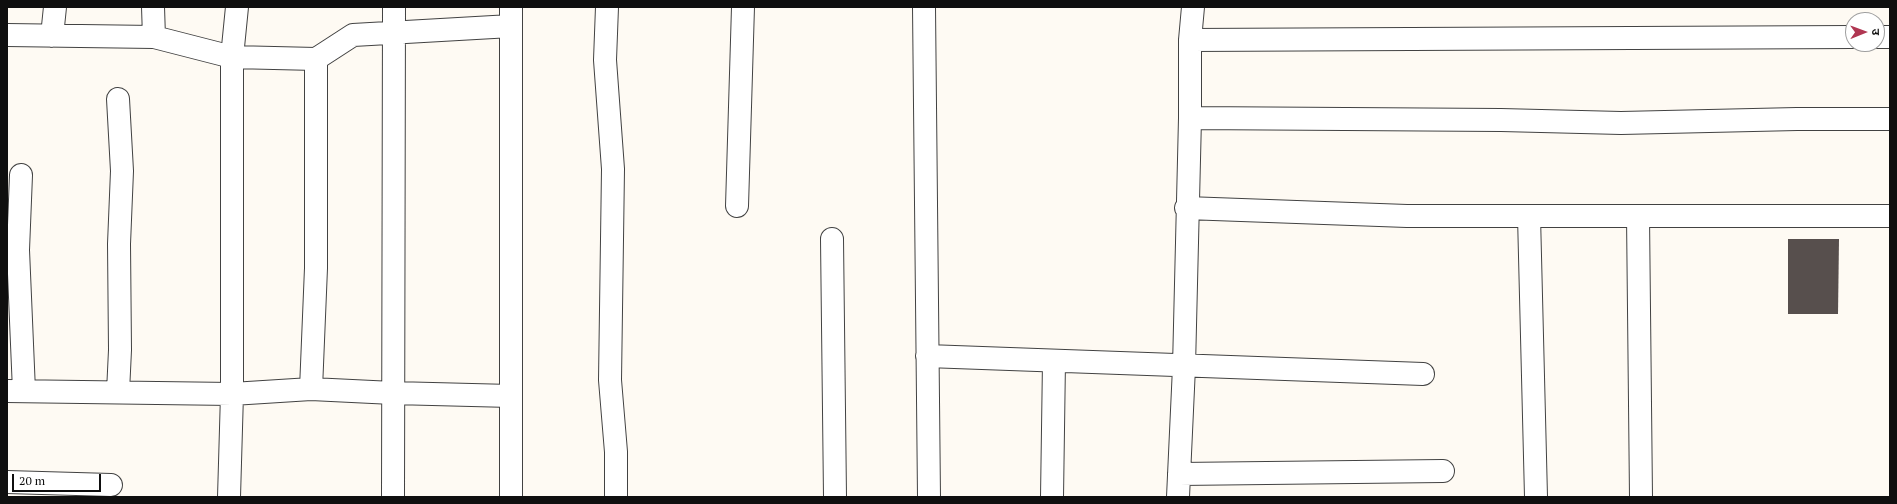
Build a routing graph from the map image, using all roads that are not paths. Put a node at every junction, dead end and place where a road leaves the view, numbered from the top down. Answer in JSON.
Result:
{"nodes":[{"id":1,"x":55,"y":7,"type":"edge"},
{"id":2,"x":154,"y":7,"type":"edge"},
{"id":3,"x":237,"y":7,"type":"edge"},
{"id":4,"x":394,"y":7,"type":"edge"},
{"id":5,"x":607,"y":7,"type":"edge"},
{"id":6,"x":743,"y":7,"type":"edge"},
{"id":7,"x":924,"y":7,"type":"edge"},
{"id":8,"x":1193,"y":7,"type":"edge"},
{"id":9,"x":511,"y":16,"type":"edge"},
{"id":10,"x":394,"y":32,"type":"junction"},
{"id":11,"x":7,"y":35,"type":"edge"},
{"id":12,"x":52,"y":36,"type":"junction"},
{"id":13,"x":154,"y":37,"type":"junction"},
{"id":14,"x":1845,"y":37,"type":"edge"},
{"id":15,"x":1190,"y":40,"type":"junction"},
{"id":16,"x":232,"y":58,"type":"junction"},
{"id":17,"x":316,"y":60,"type":"junction"},
{"id":18,"x":118,"y":99,"type":"dead end"},
{"id":19,"x":1190,"y":118,"type":"junction"},
{"id":20,"x":1890,"y":119,"type":"edge"},
{"id":21,"x":21,"y":175,"type":"dead end"},
{"id":22,"x":737,"y":206,"type":"dead end"},
{"id":23,"x":1186,"y":208,"type":"junction"},
{"id":24,"x":1529,"y":216,"type":"junction"},
{"id":25,"x":1638,"y":216,"type":"junction"},
{"id":26,"x":1890,"y":216,"type":"edge"},
{"id":27,"x":832,"y":239,"type":"dead end"},
{"id":28,"x":927,"y":356,"type":"junction"},
{"id":29,"x":1054,"y":361,"type":"junction"},
{"id":30,"x":1184,"y":367,"type":"junction"},
{"id":31,"x":1423,"y":374,"type":"dead end"},
{"id":32,"x":311,"y":389,"type":"junction"},
{"id":33,"x":15,"y":391,"type":"edge"},
{"id":34,"x":118,"y":392,"type":"junction"},
{"id":35,"x":393,"y":393,"type":"junction"},
{"id":36,"x":232,"y":394,"type":"junction"},
{"id":37,"x":511,"y":396,"type":"junction"},
{"id":38,"x":1443,"y":471,"type":"dead end"},
{"id":39,"x":1179,"y":474,"type":"junction"},
{"id":40,"x":7,"y":482,"type":"edge"},
{"id":41,"x":111,"y":485,"type":"dead end"},
{"id":42,"x":229,"y":497,"type":"edge"},
{"id":43,"x":393,"y":497,"type":"edge"},
{"id":44,"x":511,"y":497,"type":"edge"},
{"id":45,"x":616,"y":497,"type":"edge"},
{"id":46,"x":835,"y":497,"type":"edge"},
{"id":47,"x":929,"y":497,"type":"edge"},
{"id":48,"x":1052,"y":497,"type":"edge"},
{"id":49,"x":1178,"y":497,"type":"edge"},
{"id":50,"x":1536,"y":497,"type":"edge"},
{"id":51,"x":1641,"y":497,"type":"edge"}],
"edges":[{"from":1,"to":12,"type":"street"},
{"from":2,"to":13,"type":"street"},
{"from":3,"to":16,"type":"street"},
{"from":4,"to":10,"type":"street"},
{"from":5,"to":45,"type":"street"},
{"from":6,"to":22,"type":"street"},
{"from":7,"to":28,"type":"street"},
{"from":8,"to":15,"type":"street"},
{"from":9,"to":10,"type":"street"},
{"from":9,"to":37,"type":"street"},
{"from":10,"to":17,"type":"street"},
{"from":10,"to":35,"type":"street"},
{"from":11,"to":12,"type":"street"},
{"from":12,"to":13,"type":"street"},
{"from":13,"to":16,"type":"street"},
{"from":14,"to":15,"type":"street"},
{"from":15,"to":19,"type":"street"},
{"from":16,"to":17,"type":"street"},
{"from":16,"to":36,"type":"street"},
{"from":17,"to":32,"type":"street"},
{"from":18,"to":34,"type":"street"},
{"from":19,"to":20,"type":"street"},
{"from":19,"to":23,"type":"street"},
{"from":21,"to":33,"type":"street"},
{"from":23,"to":24,"type":"street"},
{"from":23,"to":30,"type":"street"},
{"from":24,"to":25,"type":"street"},
{"from":24,"to":50,"type":"street"},
{"from":25,"to":26,"type":"street"},
{"from":25,"to":51,"type":"street"},
{"from":27,"to":46,"type":"street"},
{"from":28,"to":29,"type":"street"},
{"from":28,"to":47,"type":"street"},
{"from":29,"to":30,"type":"street"},
{"from":29,"to":48,"type":"street"},
{"from":30,"to":31,"type":"street"},
{"from":30,"to":39,"type":"street"},
{"from":32,"to":35,"type":"street"},
{"from":32,"to":36,"type":"street"},
{"from":33,"to":34,"type":"street"},
{"from":34,"to":36,"type":"street"},
{"from":35,"to":37,"type":"street"},
{"from":35,"to":43,"type":"street"},
{"from":36,"to":42,"type":"street"},
{"from":37,"to":44,"type":"street"},
{"from":38,"to":39,"type":"street"},
{"from":39,"to":49,"type":"street"},
{"from":40,"to":41,"type":"street"}]}
